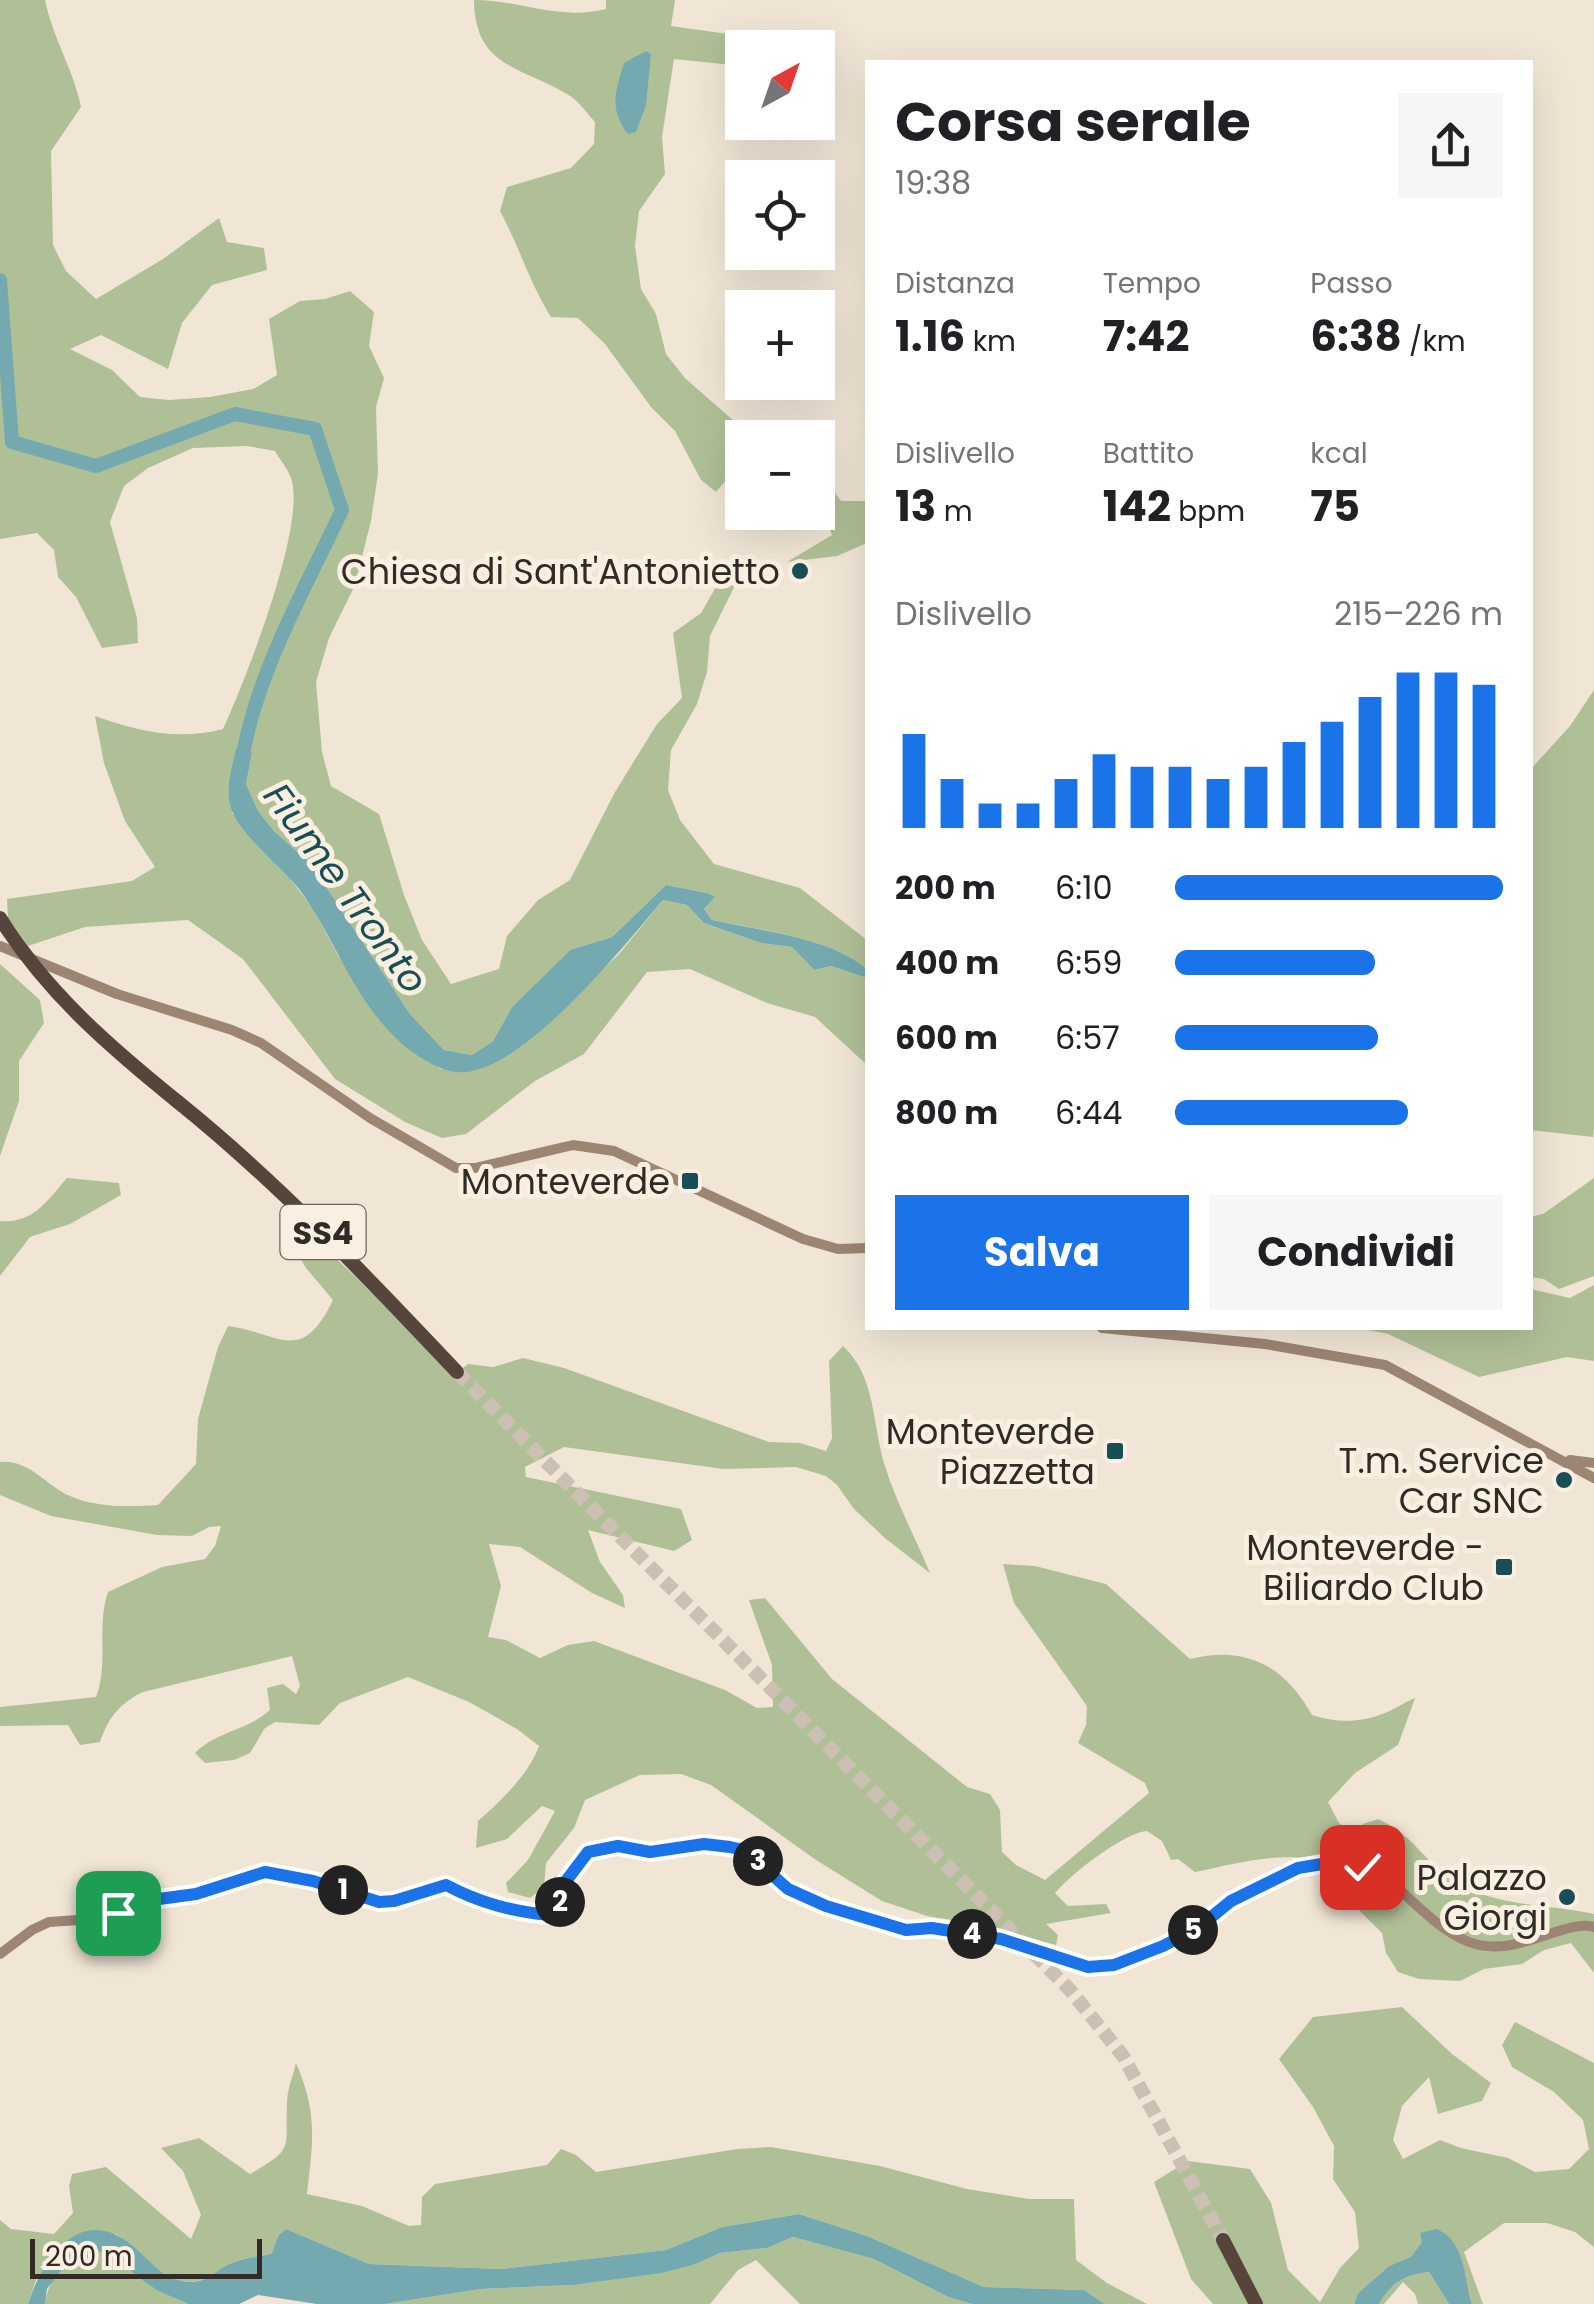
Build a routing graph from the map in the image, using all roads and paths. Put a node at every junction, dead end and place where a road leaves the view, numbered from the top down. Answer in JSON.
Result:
{"nodes":[{"id":1,"x":0,"y":918,"type":"edge"},
{"id":2,"x":0,"y":946,"type":"edge"},
{"id":3,"x":865,"y":1248,"type":"edge"},
{"id":4,"x":1122,"y":1330,"type":"edge"},
{"id":5,"x":457,"y":1372,"type":"tunnel mouth"},
{"id":6,"x":1562,"y":1459,"type":"junction"},
{"id":7,"x":1594,"y":1463,"type":"edge"},
{"id":8,"x":1594,"y":1478,"type":"edge"},
{"id":9,"x":1594,"y":1927,"type":"edge"},
{"id":10,"x":0,"y":1954,"type":"edge"},
{"id":11,"x":1223,"y":2240,"type":"tunnel mouth"},
{"id":12,"x":1256,"y":2304,"type":"edge"}],
"edges":[{"from":1,"to":5,"type":"highway","number":"SS4","bridge":true},
{"from":2,"to":3,"type":"street"},
{"from":4,"to":6,"type":"street"},
{"from":6,"to":7,"type":"street"},
{"from":6,"to":8,"type":"street"},
{"from":9,"to":10,"type":"street"},
{"from":11,"to":12,"type":"highway"}]}
